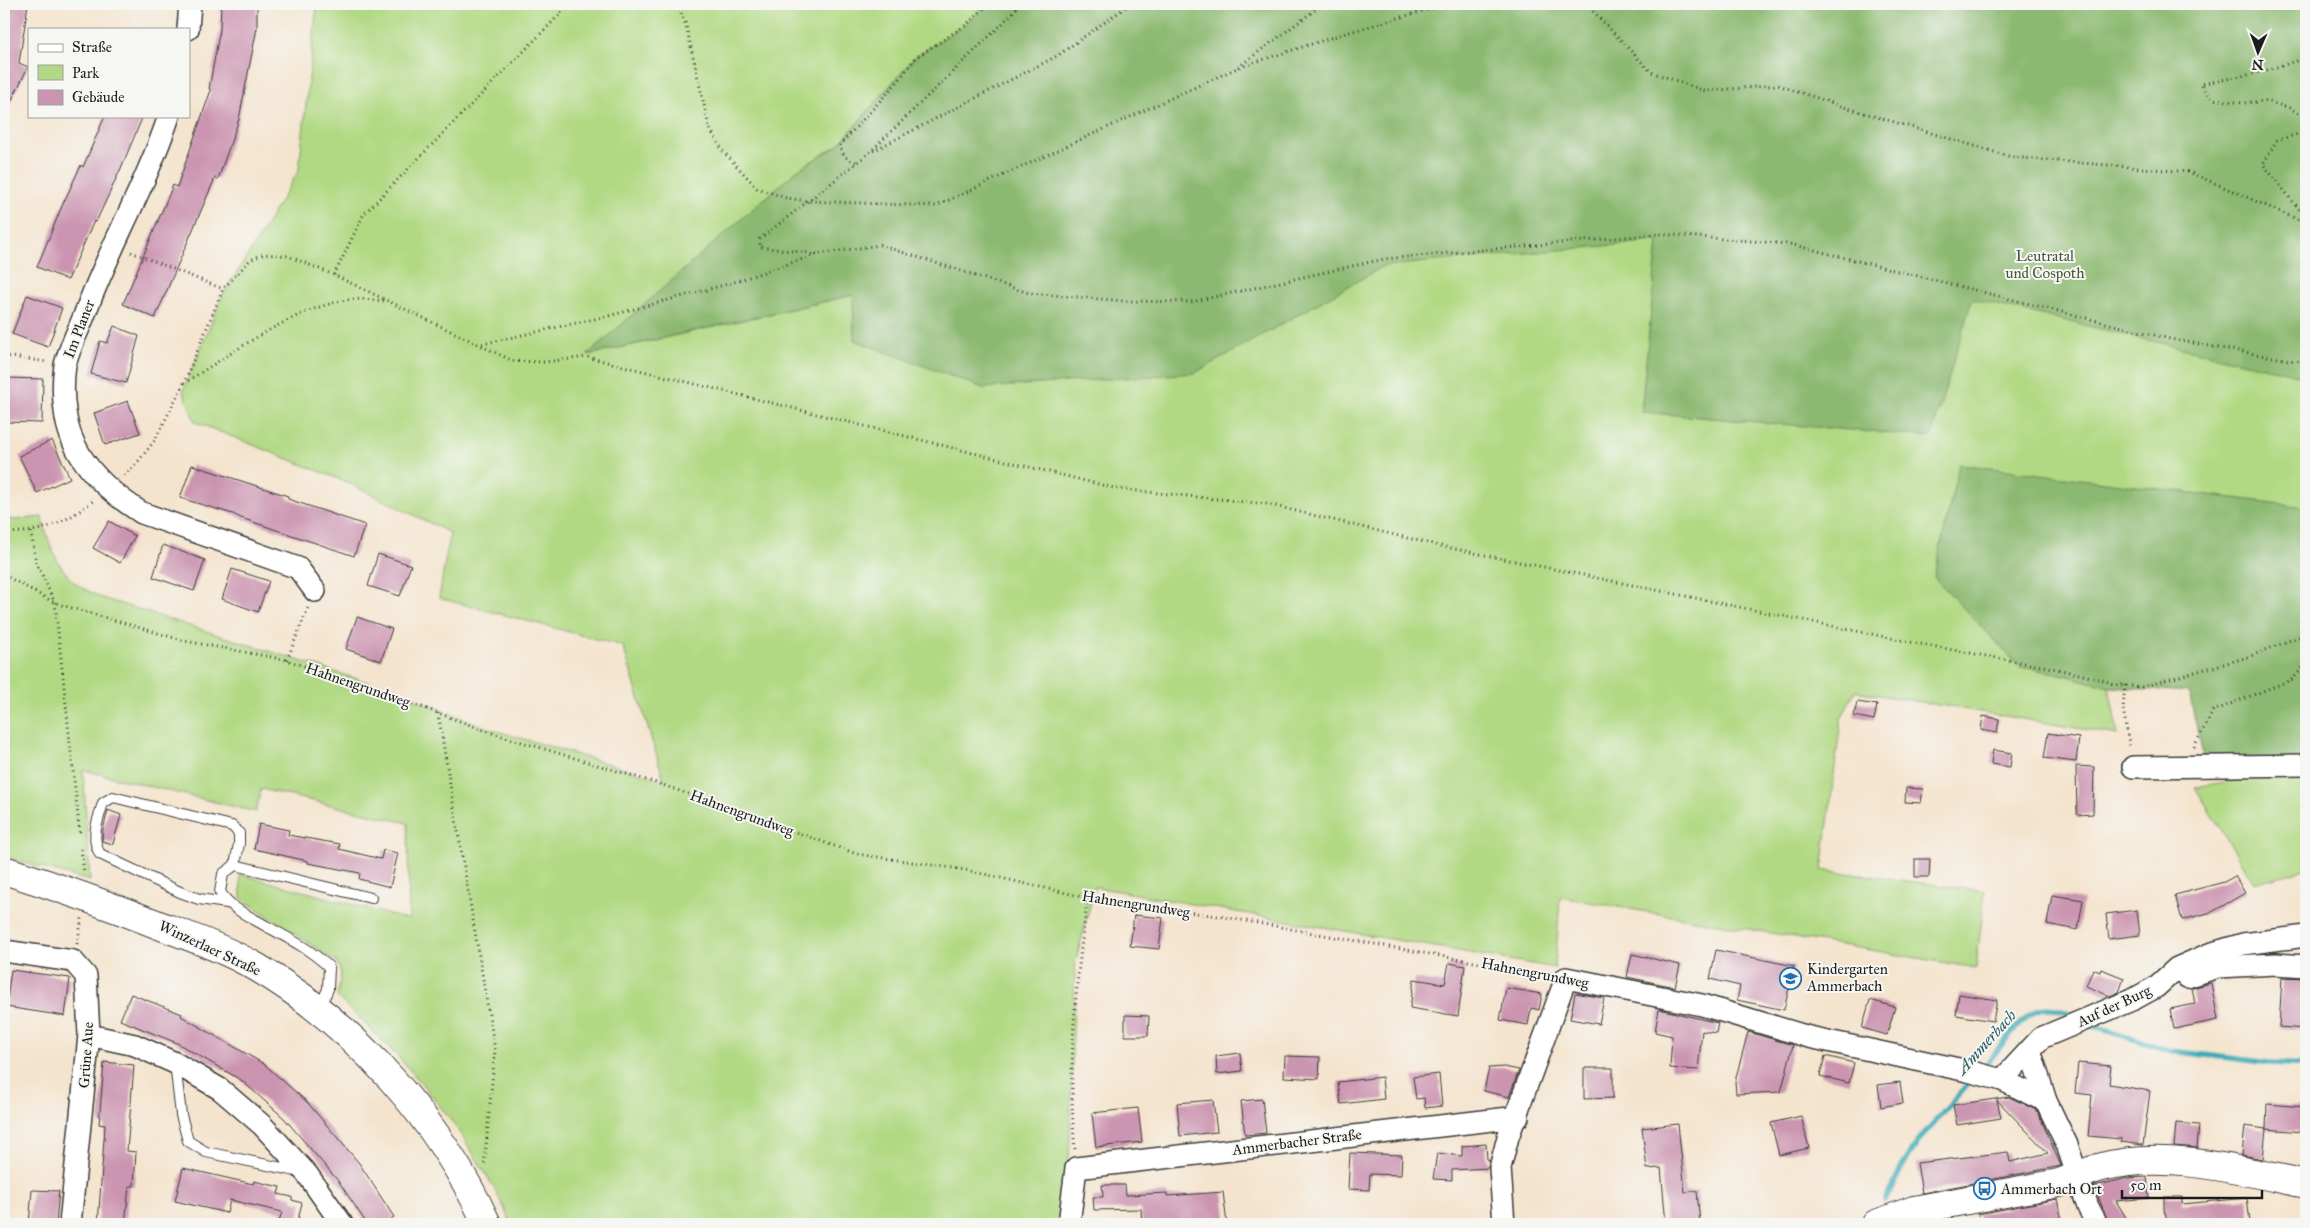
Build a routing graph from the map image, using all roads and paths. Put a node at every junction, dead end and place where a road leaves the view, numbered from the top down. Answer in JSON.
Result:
{"nodes":[{"id":1,"x":190,"y":4,"type":"edge"},
{"id":2,"x":570,"y":4,"type":"edge"},
{"id":3,"x":677,"y":4,"type":"edge"},
{"id":4,"x":989,"y":4,"type":"edge"},
{"id":5,"x":1020,"y":4,"type":"edge"},
{"id":6,"x":1130,"y":4,"type":"edge"},
{"id":7,"x":1323,"y":4,"type":"edge"},
{"id":8,"x":1448,"y":4,"type":"edge"},
{"id":9,"x":1586,"y":4,"type":"edge"},
{"id":10,"x":188,"y":28,"type":"edge"},
{"id":11,"x":2306,"y":58,"type":"edge"},
{"id":12,"x":1237,"y":68,"type":"junction"},
{"id":13,"x":168,"y":118,"type":"edge"},
{"id":14,"x":2306,"y":123,"type":"edge"},
{"id":15,"x":2306,"y":132,"type":"edge"},
{"id":16,"x":868,"y":154,"type":"junction"},
{"id":17,"x":856,"y":162,"type":"junction"},
{"id":18,"x":806,"y":201,"type":"junction"},
{"id":19,"x":2306,"y":218,"type":"edge"},
{"id":20,"x":2306,"y":223,"type":"edge"},
{"id":21,"x":114,"y":245,"type":"junction"},
{"id":22,"x":818,"y":254,"type":"junction"},
{"id":23,"x":334,"y":275,"type":"junction"},
{"id":24,"x":223,"y":288,"type":"junction"},
{"id":25,"x":389,"y":301,"type":"junction"},
{"id":26,"x":481,"y":344,"type":"junction"},
{"id":27,"x":4,"y":356,"type":"edge"},
{"id":28,"x":2306,"y":363,"type":"edge"},
{"id":29,"x":65,"y":365,"type":"junction"},
{"id":30,"x":184,"y":383,"type":"junction"},
{"id":31,"x":108,"y":488,"type":"junction"},
{"id":32,"x":4,"y":532,"type":"edge"},
{"id":33,"x":32,"y":532,"type":"junction"},
{"id":34,"x":4,"y":575,"type":"edge"},
{"id":35,"x":316,"y":591,"type":"dead end"},
{"id":36,"x":56,"y":603,"type":"junction"},
{"id":37,"x":305,"y":616,"type":"dead end"},
{"id":38,"x":2306,"y":634,"type":"edge"},
{"id":39,"x":288,"y":660,"type":"junction"},
{"id":40,"x":2306,"y":664,"type":"edge"},
{"id":41,"x":2125,"y":685,"type":"junction"},
{"id":42,"x":438,"y":713,"type":"junction"},
{"id":43,"x":2306,"y":765,"type":"edge"},
{"id":44,"x":2183,"y":766,"type":"junction"},
{"id":45,"x":2133,"y":767,"type":"joint"},
{"id":46,"x":80,"y":837,"type":"dead end"},
{"id":47,"x":81,"y":847,"type":"dead end"},
{"id":48,"x":235,"y":866,"type":"junction"},
{"id":49,"x":4,"y":870,"type":"edge"},
{"id":50,"x":86,"y":896,"type":"junction"},
{"id":51,"x":371,"y":898,"type":"dead end"},
{"id":52,"x":1088,"y":898,"type":"junction"},
{"id":53,"x":227,"y":903,"type":"junction"},
{"id":54,"x":2306,"y":936,"type":"edge"},
{"id":55,"x":4,"y":951,"type":"edge"},
{"id":56,"x":73,"y":960,"type":"junction"},
{"id":57,"x":2306,"y":966,"type":"edge"},
{"id":58,"x":1566,"y":978,"type":"junction"},
{"id":59,"x":2156,"y":987,"type":"junction"},
{"id":60,"x":318,"y":1011,"type":"junction"},
{"id":61,"x":89,"y":1035,"type":"junction"},
{"id":62,"x":2030,"y":1050,"type":"junction"},
{"id":63,"x":175,"y":1063,"type":"junction"},
{"id":64,"x":1996,"y":1079,"type":"junction"},
{"id":65,"x":2046,"y":1101,"type":"junction"},
{"id":66,"x":1518,"y":1117,"type":"junction"},
{"id":67,"x":1076,"y":1168,"type":"junction"},
{"id":68,"x":484,"y":1172,"type":"dead end"},
{"id":69,"x":307,"y":1174,"type":"junction"},
{"id":70,"x":2080,"y":1177,"type":"junction"},
{"id":71,"x":2306,"y":1184,"type":"edge"},
{"id":72,"x":70,"y":1224,"type":"edge"},
{"id":73,"x":342,"y":1224,"type":"edge"},
{"id":74,"x":487,"y":1224,"type":"edge"},
{"id":75,"x":1069,"y":1224,"type":"edge"},
{"id":76,"x":1504,"y":1224,"type":"edge"},
{"id":77,"x":1876,"y":1224,"type":"edge"},
{"id":78,"x":2097,"y":1224,"type":"edge"}],
"edges":[{"from":1,"to":10,"type":"street"},
{"from":2,"to":23,"type":"path"},
{"from":3,"to":18,"type":"path"},
{"from":4,"to":17,"type":"path"},
{"from":5,"to":16,"type":"path"},
{"from":6,"to":16,"type":"path"},
{"from":7,"to":12,"type":"path"},
{"from":8,"to":12,"type":"path"},
{"from":9,"to":20,"type":"path"},
{"from":11,"to":14,"type":"path"},
{"from":12,"to":18,"type":"path"},
{"from":13,"to":21,"type":"street","name":"Im Planer"},
{"from":15,"to":19,"type":"path"},
{"from":16,"to":17,"type":"path"},
{"from":17,"to":18,"type":"path"},
{"from":18,"to":22,"type":"path"},
{"from":21,"to":24,"type":"path"},
{"from":21,"to":29,"type":"street","name":"Im Planer"},
{"from":22,"to":26,"type":"path"},
{"from":22,"to":28,"type":"path"},
{"from":23,"to":24,"type":"path"},
{"from":23,"to":25,"type":"path"},
{"from":24,"to":30,"type":"path"},
{"from":25,"to":26,"type":"path"},
{"from":25,"to":30,"type":"path"},
{"from":26,"to":41,"type":"path"},
{"from":27,"to":29,"type":"path"},
{"from":29,"to":31,"type":"street","name":"Im Planer"},
{"from":30,"to":31,"type":"path"},
{"from":31,"to":33,"type":"path"},
{"from":31,"to":35,"type":"street","name":"Im Planer"},
{"from":32,"to":33,"type":"path"},
{"from":33,"to":36,"type":"path"},
{"from":34,"to":36,"type":"path","name":"Hahnengrundweg"},
{"from":36,"to":39,"type":"path","name":"Hahnengrundweg"},
{"from":36,"to":46,"type":"path"},
{"from":37,"to":39,"type":"path"},
{"from":38,"to":41,"type":"path"},
{"from":39,"to":42,"type":"path","name":"Hahnengrundweg"},
{"from":40,"to":44,"type":"path"},
{"from":41,"to":45,"type":"path"},
{"from":42,"to":52,"type":"path","name":"Hahnengrundweg"},
{"from":42,"to":68,"type":"path"},
{"from":43,"to":44,"type":"street"},
{"from":44,"to":45,"type":"street"},
{"from":47,"to":50,"type":"path"},
{"from":48,"to":51,"type":"lane"},
{"from":48,"to":53,"type":"lane"},
{"from":48,"to":53,"type":"lane"},
{"from":49,"to":50,"type":"main road","name":"Winzerlaer Straße"},
{"from":50,"to":56,"type":"path"},
{"from":50,"to":60,"type":"main road","name":"Winzerlaer Straße"},
{"from":52,"to":58,"type":"path","name":"Hahnengrundweg"},
{"from":52,"to":67,"type":"path"},
{"from":53,"to":60,"type":"lane"},
{"from":54,"to":59,"type":"street","name":"Auf der Burg"},
{"from":55,"to":56,"type":"street"},
{"from":56,"to":61,"type":"street","name":"Grüne Aue"},
{"from":57,"to":59,"type":"street"},
{"from":58,"to":64,"type":"street","name":"Hahnengrundweg"},
{"from":58,"to":66,"type":"street"},
{"from":59,"to":62,"type":"street","name":"Auf der Burg"},
{"from":60,"to":74,"type":"main road","name":"Winzerlaer Straße"},
{"from":61,"to":63,"type":"street"},
{"from":61,"to":72,"type":"street","name":"Grüne Aue"},
{"from":62,"to":64,"type":"street"},
{"from":62,"to":65,"type":"street"},
{"from":63,"to":69,"type":"street"},
{"from":63,"to":69,"type":"lane"},
{"from":64,"to":65,"type":"street","name":"Hahnengrundweg"},
{"from":65,"to":70,"type":"street"},
{"from":66,"to":67,"type":"street","name":"Ammerbacher Straße"},
{"from":66,"to":76,"type":"street"},
{"from":67,"to":75,"type":"street"},
{"from":69,"to":73,"type":"street"},
{"from":70,"to":71,"type":"main road"},
{"from":70,"to":77,"type":"main road"},
{"from":70,"to":78,"type":"street"}]}
